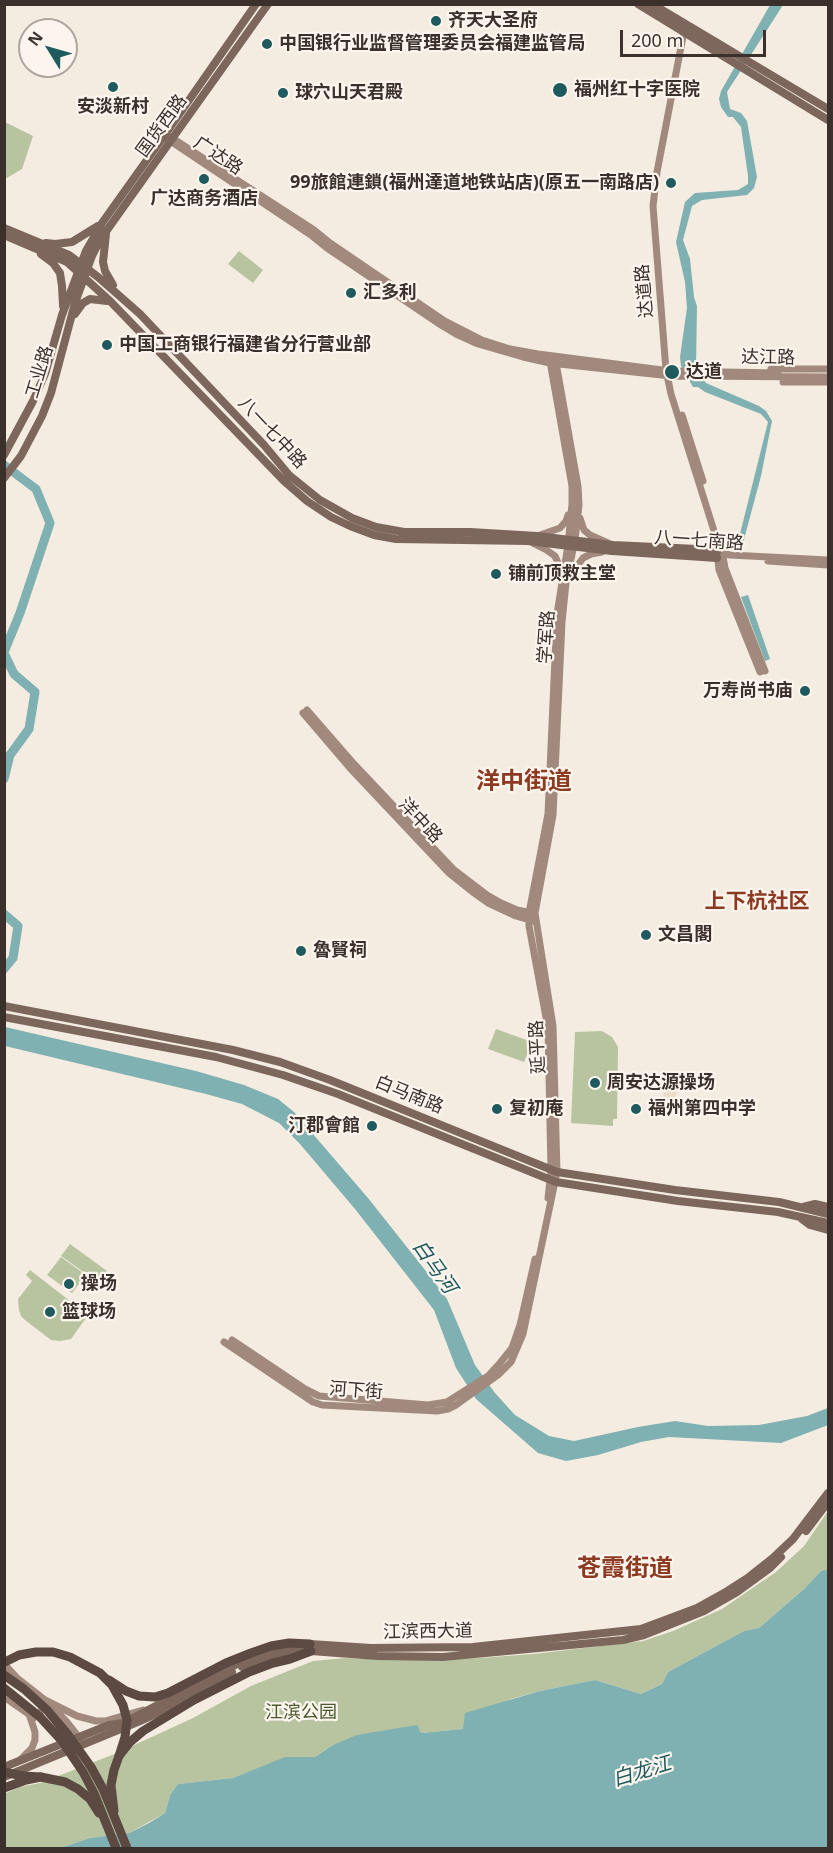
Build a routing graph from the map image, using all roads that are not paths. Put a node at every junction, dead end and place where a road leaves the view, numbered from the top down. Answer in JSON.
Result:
{"nodes":[{"id":1,"x":256,"y":4,"type":"edge"},
{"id":2,"x":268,"y":4,"type":"edge"},
{"id":3,"x":638,"y":4,"type":"edge"},
{"id":4,"x":652,"y":4,"type":"edge"},
{"id":5,"x":686,"y":29,"type":"junction"},
{"id":6,"x":750,"y":68,"type":"junction"},
{"id":7,"x":828,"y":109,"type":"edge"},
{"id":8,"x":828,"y":120,"type":"edge"},
{"id":9,"x":169,"y":138,"type":"junction"},
{"id":10,"x":104,"y":226,"type":"junction"},
{"id":11,"x":4,"y":228,"type":"edge"},
{"id":12,"x":4,"y":235,"type":"edge"},
{"id":13,"x":41,"y":242,"type":"junction"},
{"id":14,"x":25,"y":243,"type":"junction"},
{"id":15,"x":82,"y":267,"type":"junction"},
{"id":16,"x":84,"y":277,"type":"junction"},
{"id":17,"x":116,"y":292,"type":"junction"},
{"id":18,"x":110,"y":301,"type":"junction"},
{"id":19,"x":62,"y":315,"type":"junction"},
{"id":20,"x":70,"y":320,"type":"junction"},
{"id":21,"x":553,"y":360,"type":"junction"},
{"id":22,"x":669,"y":373,"type":"junction"},
{"id":23,"x":828,"y":373,"type":"edge"},
{"id":24,"x":686,"y":374,"type":"joint"},
{"id":25,"x":751,"y":375,"type":"junction"},
{"id":26,"x":828,"y":382,"type":"edge"},
{"id":27,"x":4,"y":455,"type":"edge"},
{"id":28,"x":7,"y":475,"type":"edge"},
{"id":29,"x":576,"y":505,"type":"junction"},
{"id":30,"x":537,"y":536,"type":"junction"},
{"id":31,"x":528,"y":541,"type":"junction"},
{"id":32,"x":571,"y":542,"type":"junction"},
{"id":33,"x":613,"y":548,"type":"junction"},
{"id":34,"x":720,"y":555,"type":"junction"},
{"id":35,"x":828,"y":560,"type":"edge"},
{"id":36,"x":828,"y":565,"type":"edge"},
{"id":37,"x":563,"y":574,"type":"junction"},
{"id":38,"x":566,"y":583,"type":"junction"},
{"id":39,"x":763,"y":672,"type":"dead end"},
{"id":40,"x":305,"y":711,"type":"dead end"},
{"id":41,"x":532,"y":917,"type":"junction"},
{"id":42,"x":4,"y":1006,"type":"edge"},
{"id":43,"x":4,"y":1017,"type":"edge"},
{"id":44,"x":554,"y":1171,"type":"junction"},
{"id":45,"x":553,"y":1182,"type":"junction"},
{"id":46,"x":828,"y":1206,"type":"edge"},
{"id":47,"x":802,"y":1208,"type":"junction"},
{"id":48,"x":828,"y":1214,"type":"edge"},
{"id":49,"x":798,"y":1217,"type":"junction"},
{"id":50,"x":828,"y":1223,"type":"edge"},
{"id":51,"x":828,"y":1230,"type":"edge"},
{"id":52,"x":228,"y":1341,"type":"dead end"},
{"id":53,"x":828,"y":1493,"type":"edge"},
{"id":54,"x":828,"y":1502,"type":"edge"},
{"id":55,"x":310,"y":1648,"type":"junction"},
{"id":56,"x":4,"y":1663,"type":"edge"},
{"id":57,"x":4,"y":1673,"type":"edge"},
{"id":58,"x":100,"y":1673,"type":"junction"},
{"id":59,"x":17,"y":1678,"type":"junction"},
{"id":60,"x":4,"y":1688,"type":"edge"},
{"id":61,"x":4,"y":1696,"type":"edge"},
{"id":62,"x":45,"y":1700,"type":"junction"},
{"id":63,"x":156,"y":1706,"type":"junction"},
{"id":64,"x":30,"y":1717,"type":"junction"},
{"id":65,"x":81,"y":1741,"type":"junction"},
{"id":66,"x":61,"y":1744,"type":"junction"},
{"id":67,"x":66,"y":1752,"type":"junction"},
{"id":68,"x":119,"y":1756,"type":"junction"},
{"id":69,"x":16,"y":1762,"type":"junction"},
{"id":70,"x":4,"y":1767,"type":"edge"},
{"id":71,"x":4,"y":1772,"type":"edge"},
{"id":72,"x":4,"y":1777,"type":"edge"},
{"id":73,"x":41,"y":1778,"type":"junction"},
{"id":74,"x":4,"y":1788,"type":"edge"},
{"id":75,"x":112,"y":1822,"type":"junction"},
{"id":76,"x":116,"y":1848,"type":"edge"},
{"id":77,"x":127,"y":1848,"type":"edge"}],
"edges":[{"from":1,"to":9,"type":"main road","name":"国货西路"},
{"from":2,"to":9,"type":"main road","name":"国货西路"},
{"from":3,"to":5,"type":"main road"},
{"from":4,"to":5,"type":"main road"},
{"from":5,"to":6,"type":"main road"},
{"from":5,"to":22,"type":"main road","name":"达道路"},
{"from":6,"to":7,"type":"main road"},
{"from":6,"to":8,"type":"main road"},
{"from":9,"to":10,"type":"main road","name":"国货西路"},
{"from":9,"to":21,"type":"main road","name":"广达路"},
{"from":10,"to":13,"type":"main road"},
{"from":10,"to":15,"type":"main road","name":"国货西路"},
{"from":10,"to":17,"type":"main road"},
{"from":11,"to":13,"type":"main road","name":"八一七中路"},
{"from":12,"to":14,"type":"main road","name":"八一七中路"},
{"from":13,"to":15,"type":"main road","name":"八一七中路"},
{"from":14,"to":15,"type":"main road","name":"八一七中路"},
{"from":14,"to":19,"type":"main road"},
{"from":15,"to":16,"type":"main road","name":"工业路"},
{"from":15,"to":17,"type":"main road","name":"八一七中路"},
{"from":15,"to":19,"type":"main road","name":"工业路"},
{"from":16,"to":18,"type":"main road","name":"八一七中路"},
{"from":16,"to":20,"type":"main road","name":"工业路"},
{"from":17,"to":30,"type":"main road","name":"八一七中路"},
{"from":18,"to":20,"type":"main road"},
{"from":18,"to":31,"type":"main road","name":"八一七中路"},
{"from":19,"to":27,"type":"main road","name":"工业路"},
{"from":20,"to":28,"type":"main road","name":"工业路"},
{"from":21,"to":22,"type":"main road","name":"广达路"},
{"from":21,"to":29,"type":"main road","name":"学军路"},
{"from":22,"to":24,"type":"main road","name":"广达路"},
{"from":22,"to":34,"type":"main road","name":"达道路"},
{"from":23,"to":25,"type":"main road","name":"达江路"},
{"from":24,"to":25,"type":"main road","name":"达江路"},
{"from":25,"to":26,"type":"main road"},
{"from":29,"to":30,"type":"main road"},
{"from":29,"to":32,"type":"main road","name":"学军路"},
{"from":29,"to":33,"type":"main road"},
{"from":30,"to":32,"type":"main road","name":"八一七中路"},
{"from":31,"to":32,"type":"main road","name":"八一七中路"},
{"from":31,"to":37,"type":"main road"},
{"from":32,"to":33,"type":"main road","name":"八一七南路"},
{"from":32,"to":37,"type":"main road","name":"学军路"},
{"from":32,"to":38,"type":"main road","name":"学军路"},
{"from":33,"to":34,"type":"main road","name":"八一七南路"},
{"from":33,"to":38,"type":"main road"},
{"from":34,"to":35,"type":"main road","name":"八一七南路"},
{"from":34,"to":36,"type":"main road","name":"八一七南路"},
{"from":34,"to":39,"type":"main road","name":"达道路"},
{"from":37,"to":41,"type":"main road","name":"学军路"},
{"from":38,"to":41,"type":"main road","name":"学军路"},
{"from":40,"to":41,"type":"main road","name":"洋中路"},
{"from":41,"to":44,"type":"main road","name":"延平路"},
{"from":42,"to":44,"type":"main road","name":"白马南路"},
{"from":43,"to":45,"type":"main road"},
{"from":44,"to":45,"type":"main road"},
{"from":44,"to":47,"type":"main road","name":"白马南路"},
{"from":45,"to":49,"type":"main road"},
{"from":45,"to":52,"type":"main road","name":"河下街"},
{"from":46,"to":47,"type":"main road"},
{"from":47,"to":48,"type":"main road","name":"白马南路"},
{"from":49,"to":50,"type":"main road"},
{"from":49,"to":51,"type":"main road"},
{"from":53,"to":55,"type":"main road","name":"江滨西大道"},
{"from":54,"to":55,"type":"main road","name":"江滨西大道"},
{"from":55,"to":58,"type":"highway","bridge":true},
{"from":55,"to":63,"type":"main road","name":"江滨西大道"},
{"from":55,"to":65,"type":"main road","name":"江滨西大道"},
{"from":55,"to":68,"type":"highway"},
{"from":56,"to":58,"type":"highway","bridge":true},
{"from":56,"to":59,"type":"main road"},
{"from":57,"to":59,"type":"main road"},
{"from":57,"to":75,"type":"highway","bridge":true},
{"from":58,"to":68,"type":"highway","bridge":true},
{"from":59,"to":62,"type":"main road"},
{"from":60,"to":75,"type":"highway","bridge":true},
{"from":61,"to":64,"type":"main road"},
{"from":62,"to":63,"type":"main road"},
{"from":62,"to":64,"type":"main road"},
{"from":62,"to":65,"type":"main road"},
{"from":63,"to":65,"type":"main road","name":"江滨西大道"},
{"from":64,"to":66,"type":"main road"},
{"from":64,"to":69,"type":"main road"},
{"from":65,"to":66,"type":"main road","name":"江滨西大道"},
{"from":65,"to":67,"type":"main road","name":"江滨西大道"},
{"from":66,"to":67,"type":"main road"},
{"from":66,"to":69,"type":"main road","name":"江滨西大道"},
{"from":67,"to":72,"type":"main road","name":"江滨西大道"},
{"from":68,"to":75,"type":"highway","bridge":true},
{"from":69,"to":70,"type":"main road","name":"江滨西大道"},
{"from":71,"to":73,"type":"highway","bridge":true},
{"from":73,"to":74,"type":"highway","bridge":true},
{"from":73,"to":75,"type":"highway","bridge":true},
{"from":75,"to":76,"type":"highway","bridge":true},
{"from":75,"to":77,"type":"highway","bridge":true}]}
